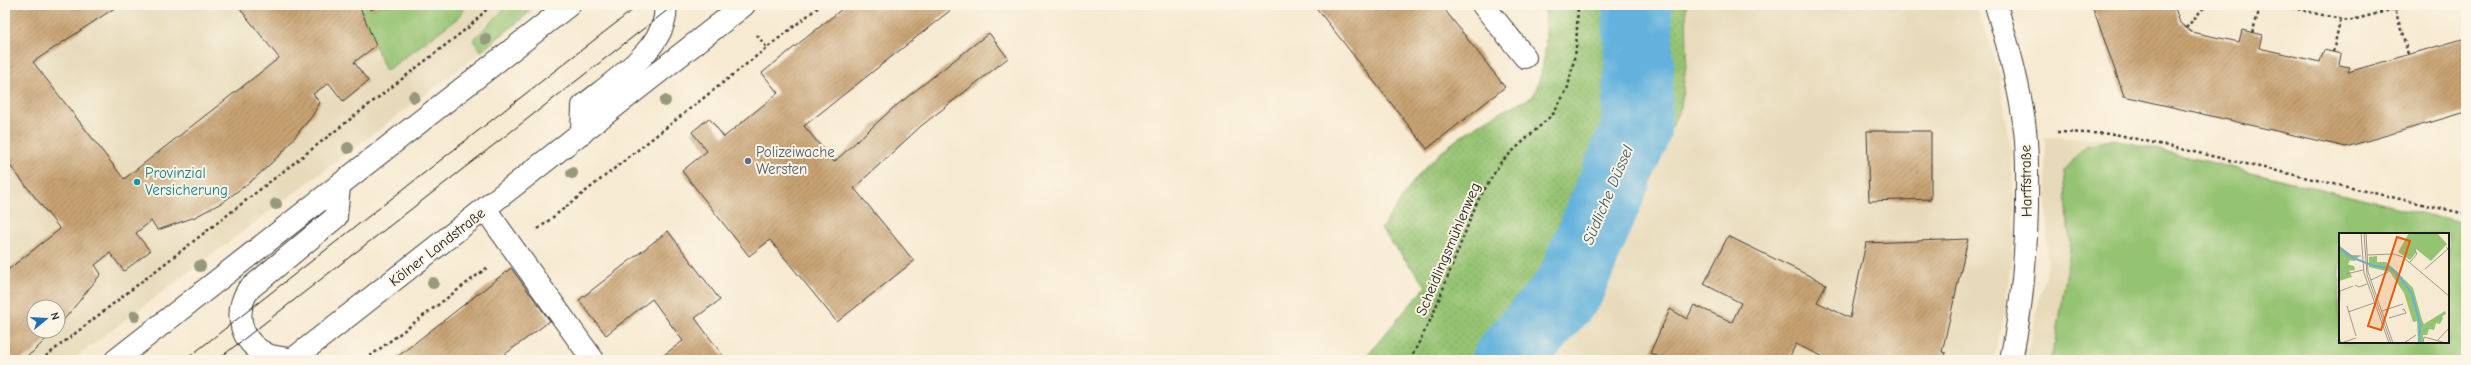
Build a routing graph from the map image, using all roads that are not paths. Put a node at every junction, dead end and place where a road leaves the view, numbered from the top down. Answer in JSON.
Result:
{"nodes":[{"id":1,"x":665,"y":5,"type":"edge"},
{"id":2,"x":744,"y":5,"type":"edge"},
{"id":3,"x":1483,"y":5,"type":"edge"},
{"id":4,"x":1996,"y":5,"type":"edge"},
{"id":5,"x":561,"y":9,"type":"edge"},
{"id":6,"x":1525,"y":57,"type":"dead end"},
{"id":7,"x":582,"y":133,"type":"junction"},
{"id":8,"x":339,"y":187,"type":"junction"},
{"id":9,"x":485,"y":210,"type":"junction"},
{"id":10,"x":116,"y":360,"type":"edge"},
{"id":11,"x":293,"y":360,"type":"edge"},
{"id":12,"x":593,"y":360,"type":"edge"},
{"id":13,"x":2011,"y":360,"type":"edge"}],
"edges":[{"from":1,"to":7,"type":"main road"},
{"from":2,"to":7,"type":"main road","name":"Kölner Landstraße"},
{"from":3,"to":6,"type":"main road"},
{"from":4,"to":13,"type":"main road","name":"Harffstraße"},
{"from":5,"to":8,"type":"main road"},
{"from":7,"to":9,"type":"main road","name":"Kölner Landstraße"},
{"from":8,"to":10,"type":"main road"},
{"from":8,"to":11,"type":"main road","name":"Kölner Landstraße"},
{"from":9,"to":11,"type":"main road","name":"Kölner Landstraße"},
{"from":9,"to":12,"type":"main road"}]}
